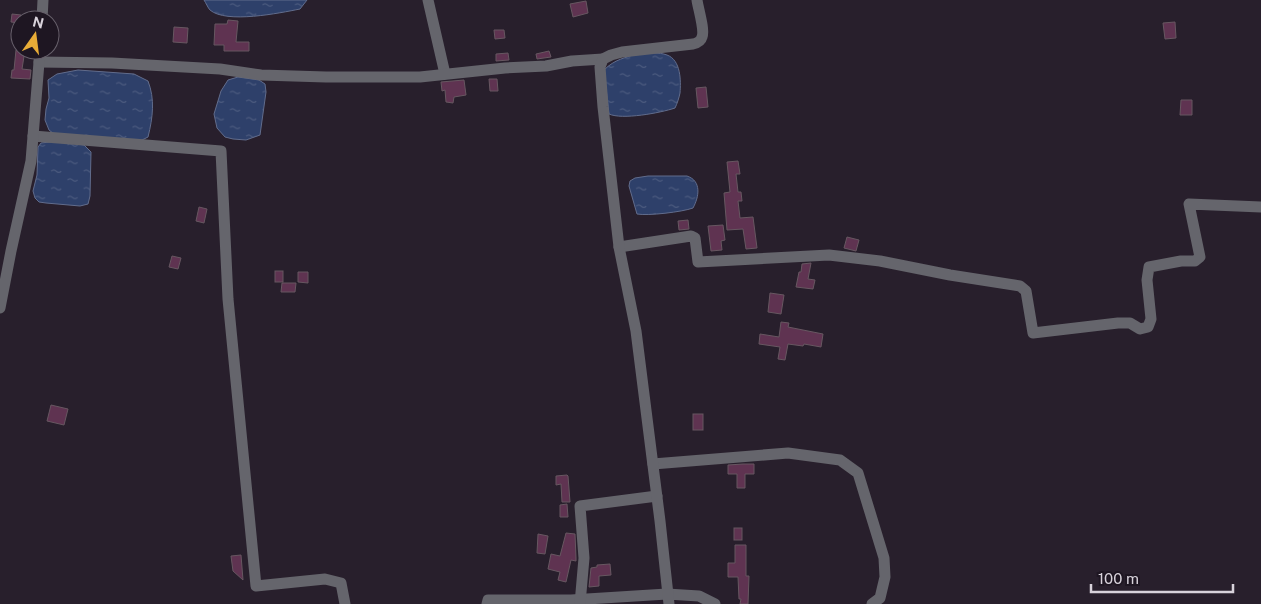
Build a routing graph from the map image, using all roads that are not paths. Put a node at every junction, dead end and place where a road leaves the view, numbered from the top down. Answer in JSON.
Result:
{"nodes":[{"id":1,"x":428,"y":0,"type":"edge"},
{"id":2,"x":697,"y":0,"type":"edge"},
{"id":3,"x":60,"y":58,"type":"edge"},
{"id":4,"x":39,"y":60,"type":"edge"},
{"id":5,"x":603,"y":60,"type":"junction"},
{"id":6,"x":445,"y":74,"type":"junction"},
{"id":7,"x":33,"y":136,"type":"junction"},
{"id":8,"x":1261,"y":207,"type":"edge"},
{"id":9,"x":619,"y":247,"type":"junction"},
{"id":10,"x":0,"y":308,"type":"edge"},
{"id":11,"x":652,"y":464,"type":"junction"},
{"id":12,"x":657,"y":496,"type":"junction"},
{"id":13,"x":668,"y":599,"type":"edge"},
{"id":14,"x":579,"y":602,"type":"edge"},
{"id":15,"x":345,"y":604,"type":"edge"},
{"id":16,"x":487,"y":604,"type":"edge"},
{"id":17,"x":716,"y":604,"type":"edge"},
{"id":18,"x":872,"y":604,"type":"edge"}],
"edges":[{"from":1,"to":6,"type":"street"},
{"from":2,"to":5,"type":"street"},
{"from":3,"to":6,"type":"street"},
{"from":4,"to":7,"type":"street"},
{"from":5,"to":6,"type":"street"},
{"from":5,"to":9,"type":"street"},
{"from":7,"to":10,"type":"street"},
{"from":7,"to":15,"type":"street"},
{"from":8,"to":9,"type":"street"},
{"from":9,"to":11,"type":"street"},
{"from":11,"to":12,"type":"street"},
{"from":11,"to":18,"type":"street"},
{"from":12,"to":13,"type":"street"},
{"from":12,"to":14,"type":"street"},
{"from":13,"to":14,"type":"street"},
{"from":13,"to":17,"type":"street"},
{"from":14,"to":16,"type":"street"}]}
